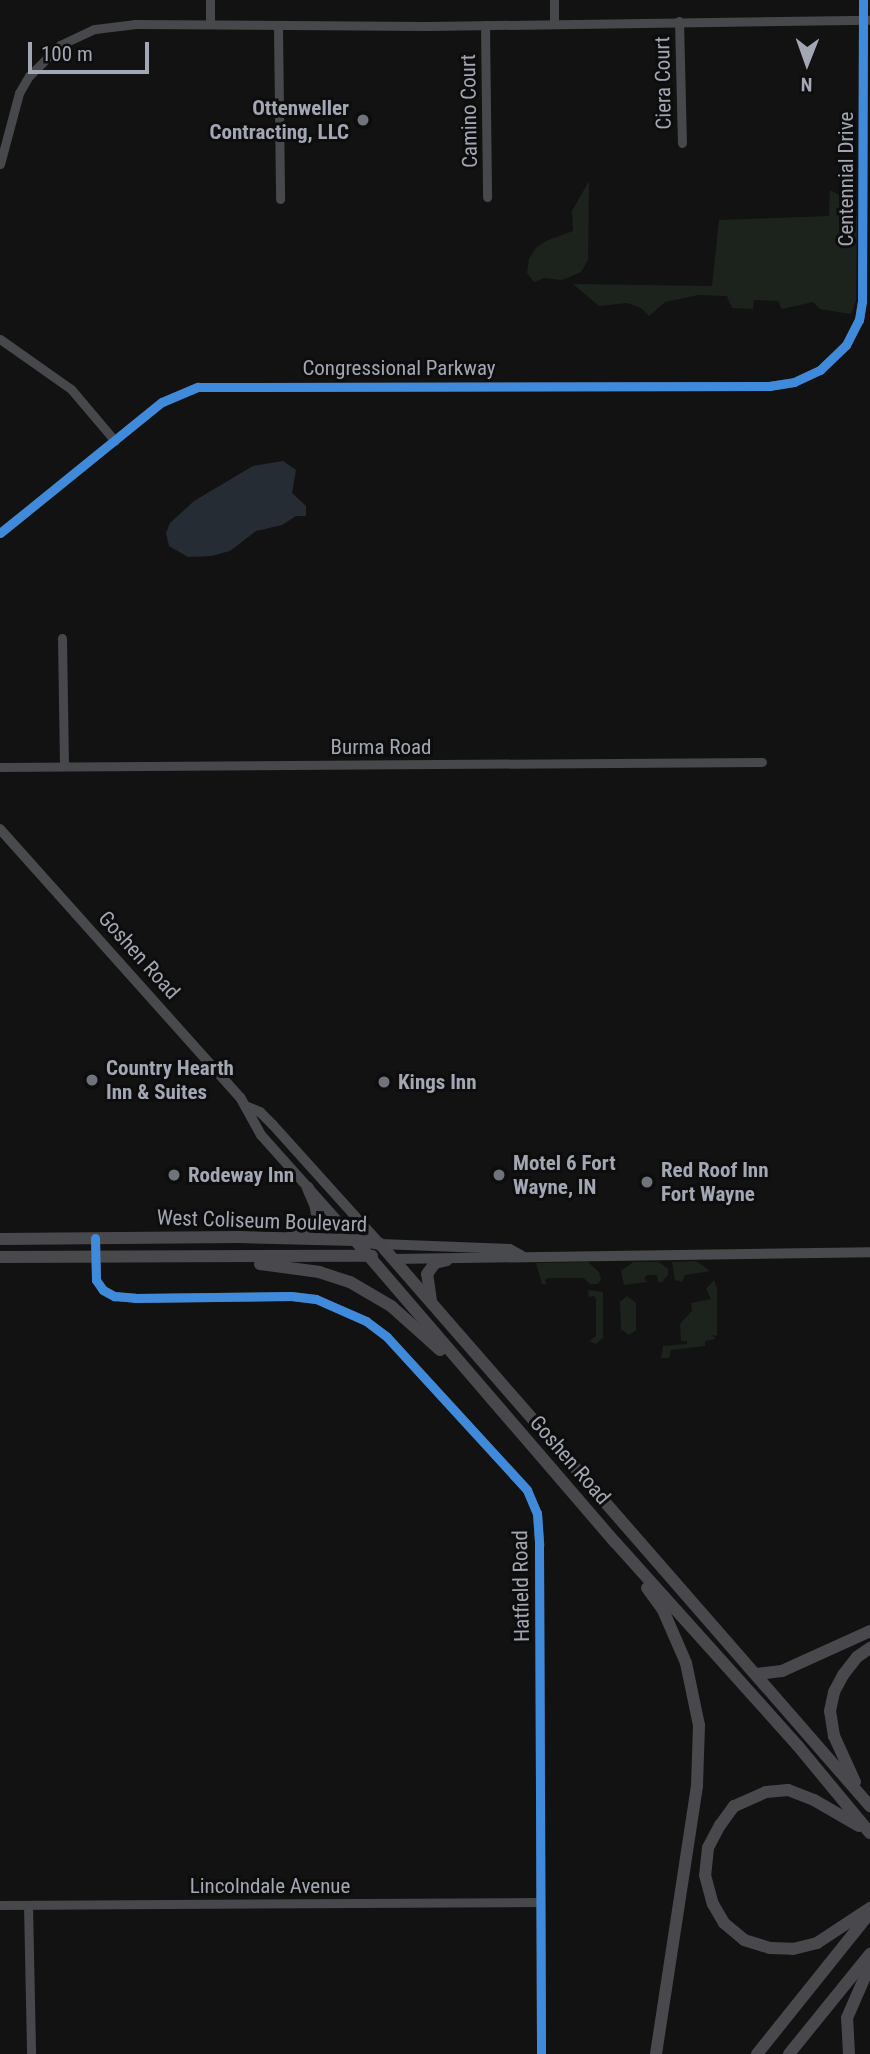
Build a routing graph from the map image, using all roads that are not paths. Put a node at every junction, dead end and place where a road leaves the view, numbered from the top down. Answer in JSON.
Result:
{"nodes":[{"id":1,"x":210,"y":0,"type":"edge"},
{"id":2,"x":554,"y":0,"type":"edge"},
{"id":3,"x":863,"y":0,"type":"edge"},
{"id":4,"x":867,"y":20,"type":"edge"},
{"id":5,"x":680,"y":21,"type":"junction"},
{"id":6,"x":210,"y":24,"type":"junction"},
{"id":7,"x":554,"y":24,"type":"junction"},
{"id":8,"x":485,"y":25,"type":"junction"},
{"id":9,"x":278,"y":27,"type":"junction"},
{"id":10,"x":682,"y":143,"type":"dead end"},
{"id":11,"x":0,"y":164,"type":"edge"},
{"id":12,"x":487,"y":197,"type":"dead end"},
{"id":13,"x":281,"y":199,"type":"dead end"},
{"id":14,"x":0,"y":339,"type":"edge"},
{"id":15,"x":839,"y":353,"type":"joint"},
{"id":16,"x":115,"y":441,"type":"junction"},
{"id":17,"x":0,"y":533,"type":"edge"},
{"id":18,"x":62,"y":638,"type":"dead end"},
{"id":19,"x":762,"y":762,"type":"dead end"},
{"id":20,"x":64,"y":766,"type":"junction"},
{"id":21,"x":0,"y":767,"type":"edge"},
{"id":22,"x":0,"y":830,"type":"edge"},
{"id":23,"x":248,"y":1107,"type":"junction"},
{"id":24,"x":308,"y":1188,"type":"junction"},
{"id":25,"x":95,"y":1238,"type":"junction"},
{"id":26,"x":274,"y":1238,"type":"junction"},
{"id":27,"x":0,"y":1239,"type":"edge"},
{"id":28,"x":355,"y":1240,"type":"junction"},
{"id":29,"x":380,"y":1244,"type":"junction"},
{"id":30,"x":870,"y":1252,"type":"edge"},
{"id":31,"x":366,"y":1255,"type":"junction"},
{"id":32,"x":521,"y":1255,"type":"junction"},
{"id":33,"x":0,"y":1257,"type":"edge"},
{"id":34,"x":204,"y":1258,"type":"junction"},
{"id":35,"x":94,"y":1259,"type":"junction"},
{"id":36,"x":393,"y":1259,"type":"junction"},
{"id":37,"x":447,"y":1260,"type":"junction"},
{"id":38,"x":432,"y":1305,"type":"junction"},
{"id":39,"x":481,"y":1386,"type":"junction"},
{"id":40,"x":615,"y":1542,"type":"junction"},
{"id":41,"x":870,"y":1631,"type":"edge"},
{"id":42,"x":870,"y":1648,"type":"edge"},
{"id":43,"x":757,"y":1674,"type":"junction"},
{"id":44,"x":870,"y":1804,"type":"edge"},
{"id":45,"x":870,"y":1834,"type":"edge"},
{"id":46,"x":539,"y":1902,"type":"junction"},
{"id":47,"x":0,"y":1905,"type":"edge"},
{"id":48,"x":28,"y":1905,"type":"junction"},
{"id":49,"x":870,"y":1911,"type":"edge"},
{"id":50,"x":870,"y":1954,"type":"edge"},
{"id":51,"x":870,"y":1965,"type":"edge"},
{"id":52,"x":31,"y":2054,"type":"edge"},
{"id":53,"x":541,"y":2054,"type":"edge"},
{"id":54,"x":656,"y":2054,"type":"edge"},
{"id":55,"x":757,"y":2054,"type":"edge"},
{"id":56,"x":789,"y":2054,"type":"edge"},
{"id":57,"x":849,"y":2054,"type":"edge"}],
"edges":[{"from":1,"to":6,"type":"street"},
{"from":2,"to":7,"type":"street"},
{"from":3,"to":4,"type":"street","name":"Centennial Drive"},
{"from":4,"to":5,"type":"street"},
{"from":4,"to":15,"type":"street","name":"Centennial Drive"},
{"from":5,"to":7,"type":"street"},
{"from":5,"to":10,"type":"street","name":"Ciera Court"},
{"from":6,"to":9,"type":"street"},
{"from":6,"to":11,"type":"street"},
{"from":7,"to":8,"type":"street"},
{"from":8,"to":9,"type":"street"},
{"from":8,"to":12,"type":"street","name":"Camino Court"},
{"from":9,"to":13,"type":"street"},
{"from":14,"to":16,"type":"street"},
{"from":15,"to":16,"type":"street","name":"Congressional Parkway"},
{"from":16,"to":17,"type":"street","name":"Congressional Parkway"},
{"from":18,"to":20,"type":"street"},
{"from":19,"to":20,"type":"street","name":"Burma Road"},
{"from":20,"to":21,"type":"street","name":"Burma Road"},
{"from":22,"to":23,"type":"main road","name":"Goshen Road"},
{"from":23,"to":24,"type":"main road","name":"Goshen Road"},
{"from":23,"to":29,"type":"main road","name":"Goshen Road"},
{"from":24,"to":26,"type":"highway"},
{"from":24,"to":28,"type":"main road","name":"Goshen Road"},
{"from":25,"to":26,"type":"highway","name":"West Coliseum Boulevard"},
{"from":25,"to":27,"type":"highway","name":"West Coliseum Boulevard"},
{"from":25,"to":35,"type":"street"},
{"from":26,"to":28,"type":"highway","name":"West Coliseum Boulevard"},
{"from":28,"to":29,"type":"highway","name":"West Coliseum Boulevard"},
{"from":28,"to":31,"type":"highway","name":"Goshen Road"},
{"from":29,"to":32,"type":"main road","name":"West Coliseum Boulevard"},
{"from":29,"to":36,"type":"highway"},
{"from":30,"to":32,"type":"main road","name":"West Coliseum Boulevard"},
{"from":31,"to":34,"type":"highway","name":"West Coliseum Boulevard"},
{"from":31,"to":36,"type":"highway","name":"West Coliseum Boulevard"},
{"from":31,"to":39,"type":"highway","name":"Goshen Road"},
{"from":32,"to":37,"type":"main road","name":"West Coliseum Boulevard"},
{"from":33,"to":35,"type":"highway","name":"West Coliseum Boulevard"},
{"from":34,"to":35,"type":"highway","name":"West Coliseum Boulevard"},
{"from":34,"to":39,"type":"highway"},
{"from":35,"to":46,"type":"street","name":"Hatfield Road"},
{"from":36,"to":37,"type":"main road","name":"West Coliseum Boulevard"},
{"from":36,"to":38,"type":"highway"},
{"from":37,"to":38,"type":"highway"},
{"from":38,"to":43,"type":"highway"},
{"from":39,"to":40,"type":"highway","name":"Goshen Road"},
{"from":40,"to":45,"type":"highway","name":"Goshen Road"},
{"from":40,"to":54,"type":"highway"},
{"from":41,"to":43,"type":"highway"},
{"from":42,"to":44,"type":"highway"},
{"from":43,"to":44,"type":"highway"},
{"from":45,"to":49,"type":"highway"},
{"from":46,"to":48,"type":"street","name":"Lincolndale Avenue"},
{"from":46,"to":53,"type":"street","name":"Hatfield Road"},
{"from":47,"to":48,"type":"street","name":"Lincolndale Avenue"},
{"from":48,"to":52,"type":"street"},
{"from":49,"to":55,"type":"highway"},
{"from":50,"to":56,"type":"highway"},
{"from":51,"to":57,"type":"highway"}]}
